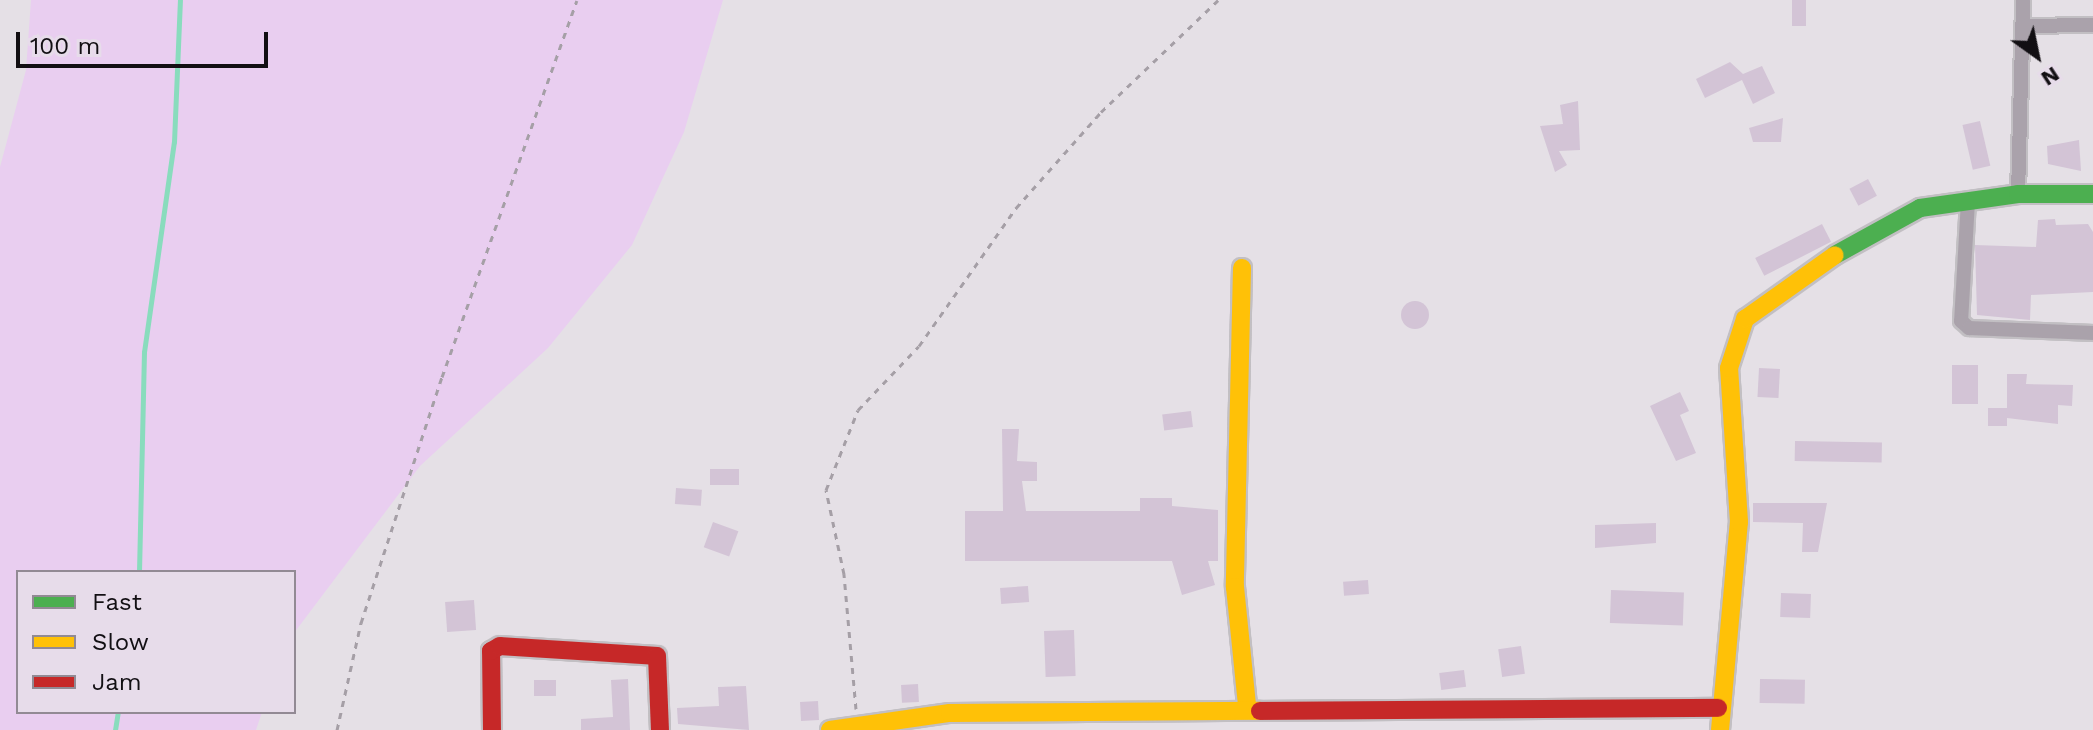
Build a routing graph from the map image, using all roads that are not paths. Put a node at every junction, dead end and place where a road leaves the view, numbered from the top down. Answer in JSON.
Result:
{"nodes":[{"id":1,"x":2023,"y":0,"type":"edge"},
{"id":2,"x":2093,"y":25,"type":"edge"},
{"id":3,"x":2022,"y":26,"type":"junction"},
{"id":4,"x":2018,"y":194,"type":"junction"},
{"id":5,"x":2093,"y":194,"type":"edge"},
{"id":6,"x":1968,"y":201,"type":"junction"},
{"id":7,"x":1242,"y":268,"type":"dead end"},
{"id":8,"x":2093,"y":333,"type":"edge"},
{"id":9,"x":1247,"y":706,"type":"junction"},
{"id":10,"x":1718,"y":708,"type":"junction"},
{"id":11,"x":492,"y":730,"type":"edge"},
{"id":12,"x":660,"y":730,"type":"edge"},
{"id":13,"x":833,"y":730,"type":"edge"},
{"id":14,"x":1720,"y":730,"type":"edge"}],
"edges":[{"from":1,"to":3,"type":"street"},
{"from":2,"to":3,"type":"street"},
{"from":3,"to":4,"type":"street"},
{"from":4,"to":5,"type":"street"},
{"from":4,"to":6,"type":"street"},
{"from":6,"to":8,"type":"street"},
{"from":6,"to":10,"type":"street"},
{"from":7,"to":9,"type":"street"},
{"from":9,"to":10,"type":"street"},
{"from":9,"to":13,"type":"street"},
{"from":10,"to":14,"type":"street"},
{"from":11,"to":12,"type":"street"}]}
